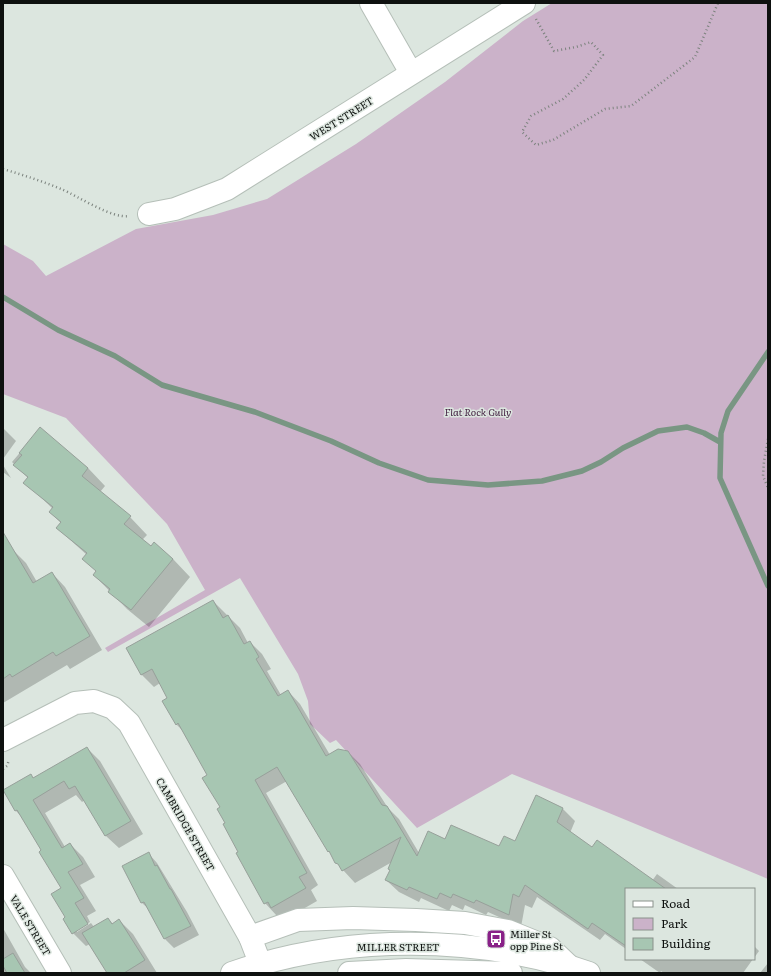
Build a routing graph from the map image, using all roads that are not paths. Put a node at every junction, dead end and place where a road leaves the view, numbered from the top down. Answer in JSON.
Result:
{"nodes":[{"id":1,"x":371,"y":3,"type":"edge"},
{"id":2,"x":529,"y":10,"type":"edge"},
{"id":3,"x":411,"y":73,"type":"junction"},
{"id":4,"x":149,"y":214,"type":"road end"},
{"id":5,"x":3,"y":740,"type":"edge"},
{"id":6,"x":3,"y":876,"type":"edge"},
{"id":7,"x":250,"y":937,"type":"junction"},
{"id":8,"x":394,"y":944,"type":"junction"},
{"id":9,"x":569,"y":966,"type":"junction"},
{"id":10,"x":262,"y":968,"type":"edge"},
{"id":11,"x":406,"y":971,"type":"edge"},
{"id":12,"x":487,"y":972,"type":"edge"},
{"id":13,"x":60,"y":973,"type":"edge"},
{"id":14,"x":232,"y":973,"type":"edge"},
{"id":15,"x":349,"y":973,"type":"edge"},
{"id":16,"x":511,"y":973,"type":"edge"},
{"id":17,"x":589,"y":973,"type":"edge"}],
"edges":[{"from":1,"to":3,"type":"street"},
{"from":2,"to":3,"type":"street","name":"WEST STREET"},
{"from":3,"to":4,"type":"street","name":"WEST STREET"},
{"from":5,"to":7,"type":"street","name":"CAMBRIDGE STREET"},
{"from":6,"to":13,"type":"street","name":"VALE STREET"},
{"from":7,"to":9,"type":"street"},
{"from":7,"to":10,"type":"street","name":"CAMBRIDGE STREET"},
{"from":8,"to":9,"type":"street","name":"MILLER STREET"},
{"from":8,"to":10,"type":"street","name":"MILLER STREET"},
{"from":8,"to":11,"type":"street"},
{"from":9,"to":17,"type":"street","name":"MILLER STREET"},
{"from":10,"to":14,"type":"street","name":"MILLER STREET"},
{"from":11,"to":12,"type":"street"},
{"from":11,"to":15,"type":"street"},
{"from":12,"to":16,"type":"street"}]}
